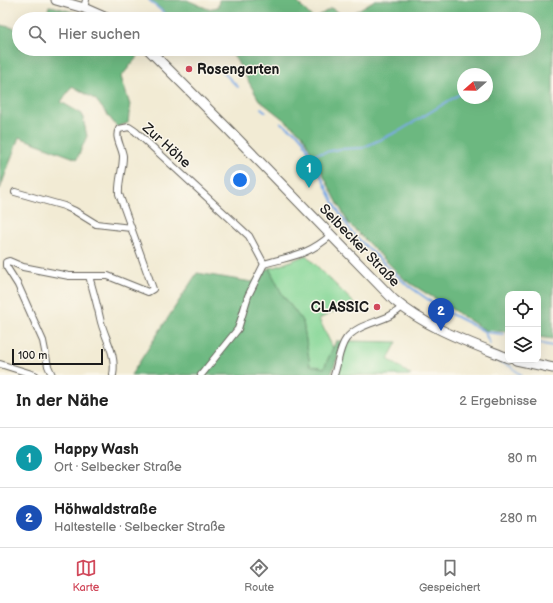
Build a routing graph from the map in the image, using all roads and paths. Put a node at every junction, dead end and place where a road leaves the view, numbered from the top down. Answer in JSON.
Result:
{"nodes":[{"id":1,"x":56,"y":0,"type":"edge"},
{"id":2,"x":85,"y":4,"type":"edge"},
{"id":3,"x":98,"y":12,"type":"edge"},
{"id":4,"x":155,"y":56,"type":"edge"},
{"id":5,"x":15,"y":192,"type":"dead end"},
{"id":6,"x":131,"y":228,"type":"junction"},
{"id":7,"x":331,"y":235,"type":"junction"},
{"id":8,"x":264,"y":264,"type":"junction"},
{"id":9,"x":89,"y":276,"type":"junction"},
{"id":10,"x":402,"y":307,"type":"junction"},
{"id":11,"x":505,"y":357,"type":"edge"},
{"id":12,"x":530,"y":363,"type":"edge"},
{"id":13,"x":0,"y":364,"type":"edge"},
{"id":14,"x":553,"y":368,"type":"edge"},
{"id":15,"x":35,"y":375,"type":"edge"},
{"id":16,"x":52,"y":375,"type":"edge"},
{"id":17,"x":113,"y":375,"type":"edge"},
{"id":18,"x":201,"y":375,"type":"edge"},
{"id":19,"x":334,"y":375,"type":"edge"}],
"edges":[{"from":1,"to":2,"type":"main road"},
{"from":2,"to":3,"type":"main road"},
{"from":4,"to":7,"type":"main road","name":"Selbecker Straße"},
{"from":5,"to":6,"type":"street"},
{"from":6,"to":8,"type":"street","name":"Zur Höhe"},
{"from":6,"to":9,"type":"street","name":"Zur Höhe"},
{"from":7,"to":8,"type":"street"},
{"from":7,"to":10,"type":"main road","name":"Selbecker Straße"},
{"from":8,"to":18,"type":"street"},
{"from":9,"to":16,"type":"street","name":"Zur Höhe"},
{"from":9,"to":17,"type":"street"},
{"from":10,"to":11,"type":"main road","name":"Selbecker Straße"},
{"from":10,"to":19,"type":"street"},
{"from":12,"to":14,"type":"main road"},
{"from":13,"to":15,"type":"street"}]}
